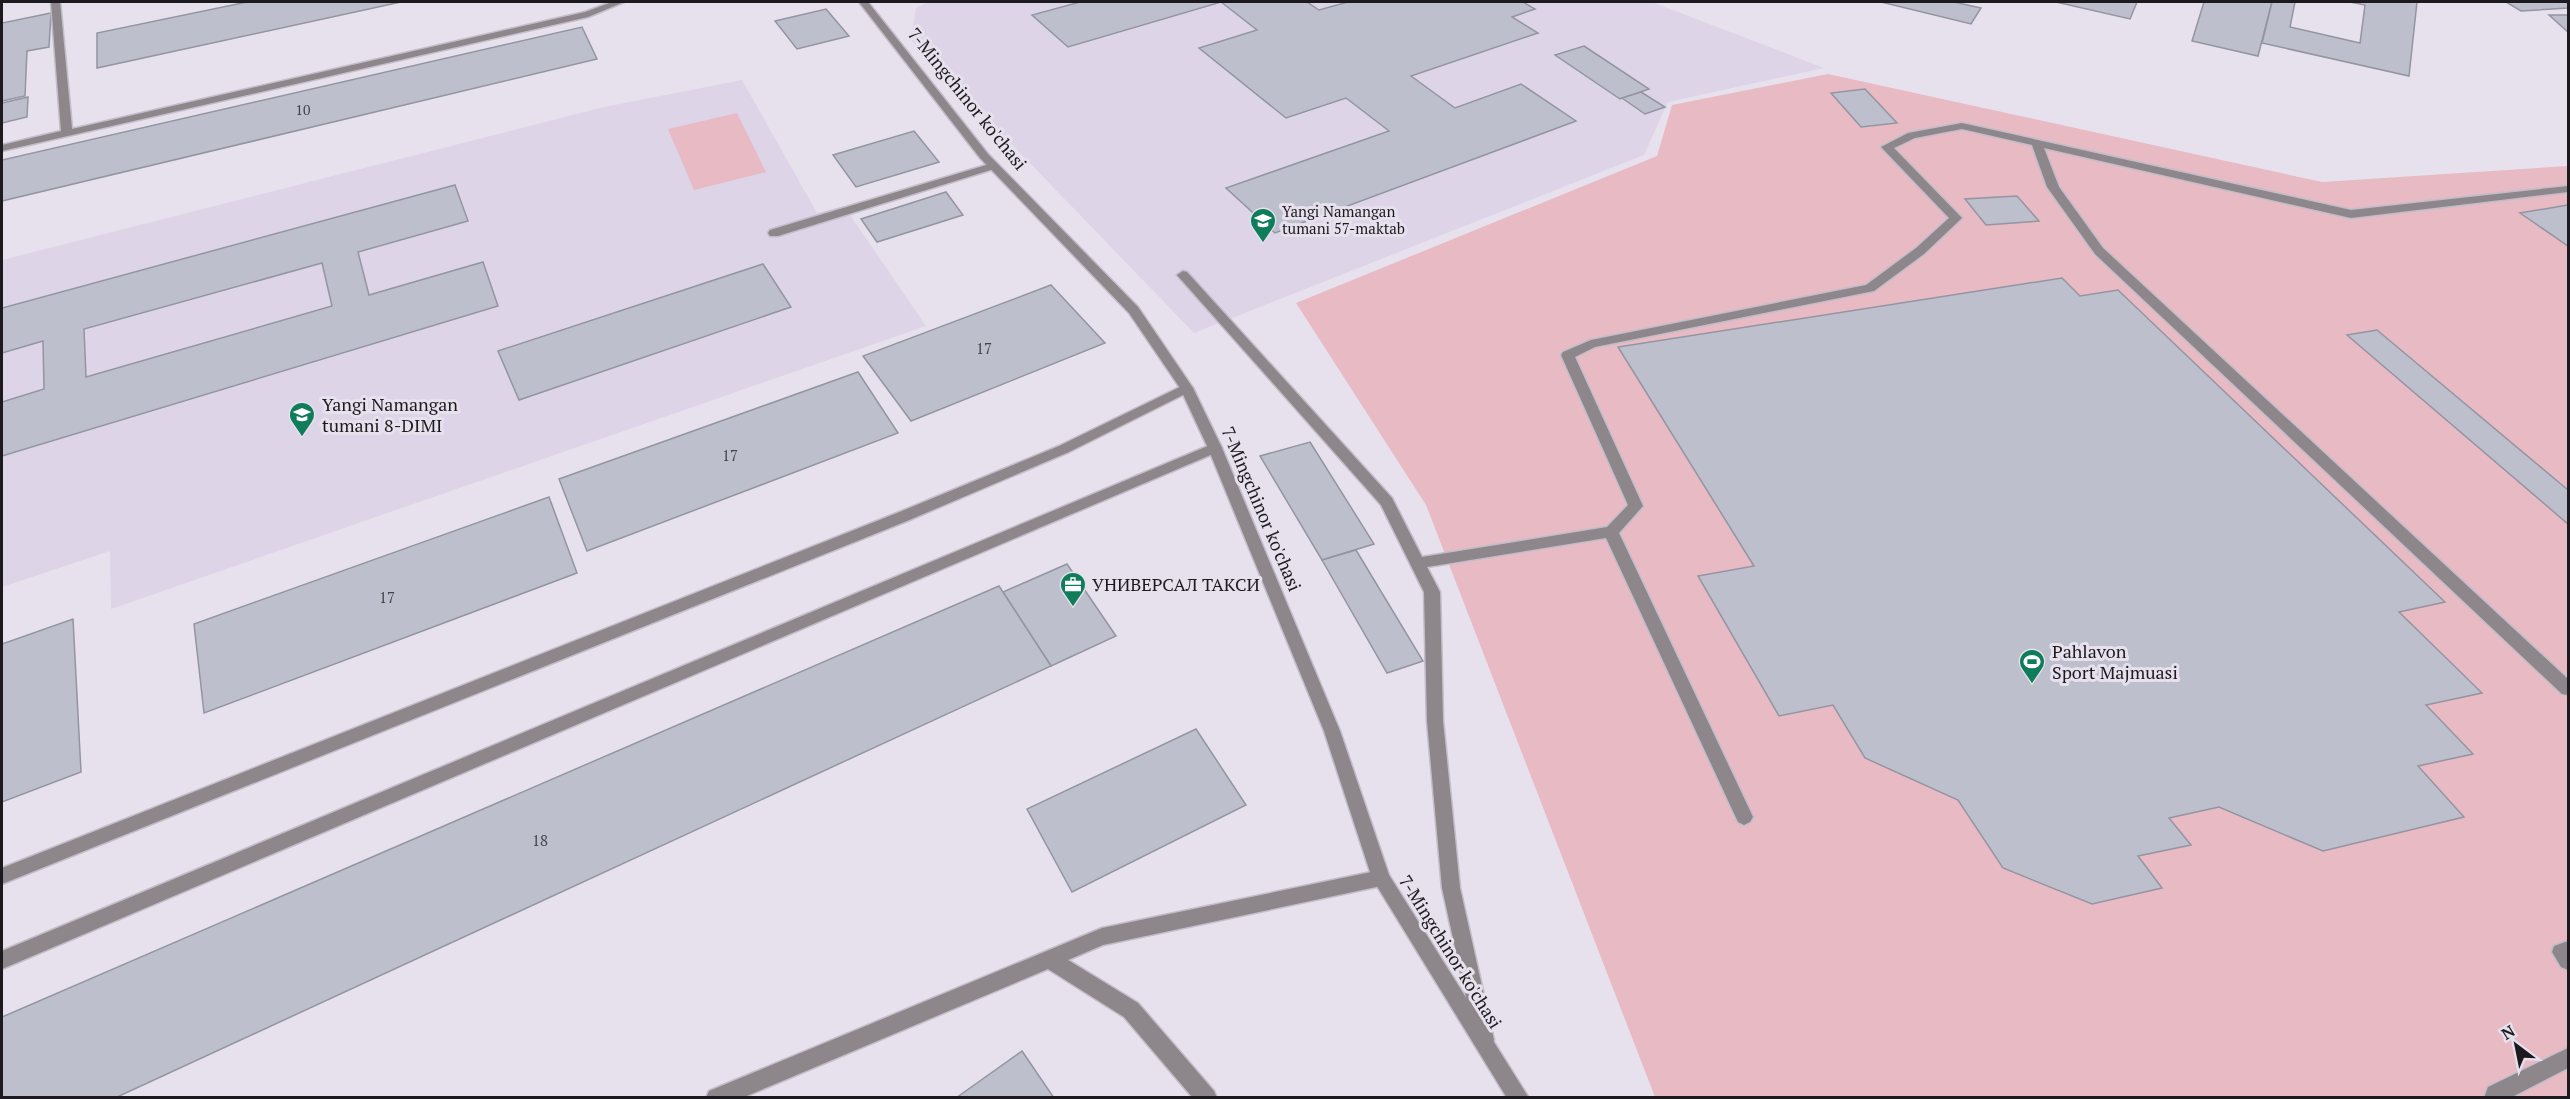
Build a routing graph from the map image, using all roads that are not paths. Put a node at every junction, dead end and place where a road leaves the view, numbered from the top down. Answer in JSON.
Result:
{"nodes":[{"id":1,"x":55,"y":2,"type":"edge"},
{"id":2,"x":619,"y":2,"type":"edge"},
{"id":3,"x":863,"y":2,"type":"edge"},
{"id":4,"x":67,"y":133,"type":"junction"},
{"id":5,"x":2037,"y":143,"type":"junction"},
{"id":6,"x":2,"y":148,"type":"edge"},
{"id":7,"x":993,"y":166,"type":"junction"},
{"id":8,"x":2568,"y":189,"type":"edge"},
{"id":9,"x":774,"y":233,"type":"dead end"},
{"id":10,"x":1183,"y":275,"type":"dead end"},
{"id":11,"x":1186,"y":388,"type":"junction"},
{"id":12,"x":1215,"y":448,"type":"junction"},
{"id":13,"x":1611,"y":532,"type":"junction"},
{"id":14,"x":1417,"y":563,"type":"junction"},
{"id":15,"x":2568,"y":689,"type":"edge"},
{"id":16,"x":1744,"y":817,"type":"dead end"},
{"id":17,"x":2,"y":876,"type":"edge"},
{"id":18,"x":1381,"y":878,"type":"junction"},
{"id":19,"x":2568,"y":950,"type":"edge"},
{"id":20,"x":1049,"y":959,"type":"junction"},
{"id":21,"x":2,"y":960,"type":"edge"},
{"id":22,"x":2568,"y":961,"type":"edge"},
{"id":23,"x":1485,"y":1043,"type":"junction"},
{"id":24,"x":2568,"y":1058,"type":"edge"},
{"id":25,"x":716,"y":1098,"type":"edge"},
{"id":26,"x":1207,"y":1098,"type":"edge"},
{"id":27,"x":1519,"y":1098,"type":"edge"},
{"id":28,"x":2494,"y":1098,"type":"edge"}],
"edges":[{"from":1,"to":4,"type":"street"},
{"from":2,"to":4,"type":"street"},
{"from":3,"to":7,"type":"street","name":"7-Mingchinor ko'chasi"},
{"from":4,"to":6,"type":"street"},
{"from":5,"to":8,"type":"street"},
{"from":5,"to":13,"type":"street"},
{"from":5,"to":15,"type":"street"},
{"from":7,"to":9,"type":"street"},
{"from":7,"to":11,"type":"street","name":"7-Mingchinor ko'chasi"},
{"from":10,"to":14,"type":"street"},
{"from":11,"to":12,"type":"street","name":"7-Mingchinor ko'chasi"},
{"from":11,"to":17,"type":"street"},
{"from":12,"to":18,"type":"street","name":"7-Mingchinor ko'chasi"},
{"from":12,"to":21,"type":"street"},
{"from":13,"to":14,"type":"street"},
{"from":13,"to":16,"type":"street"},
{"from":14,"to":23,"type":"street"},
{"from":18,"to":20,"type":"street"},
{"from":18,"to":23,"type":"street","name":"7-Mingchinor ko'chasi"},
{"from":19,"to":22,"type":"street"},
{"from":20,"to":25,"type":"street"},
{"from":20,"to":26,"type":"street"},
{"from":23,"to":27,"type":"street","name":"7-Mingchinor ko'chasi"},
{"from":24,"to":28,"type":"street"}]}
